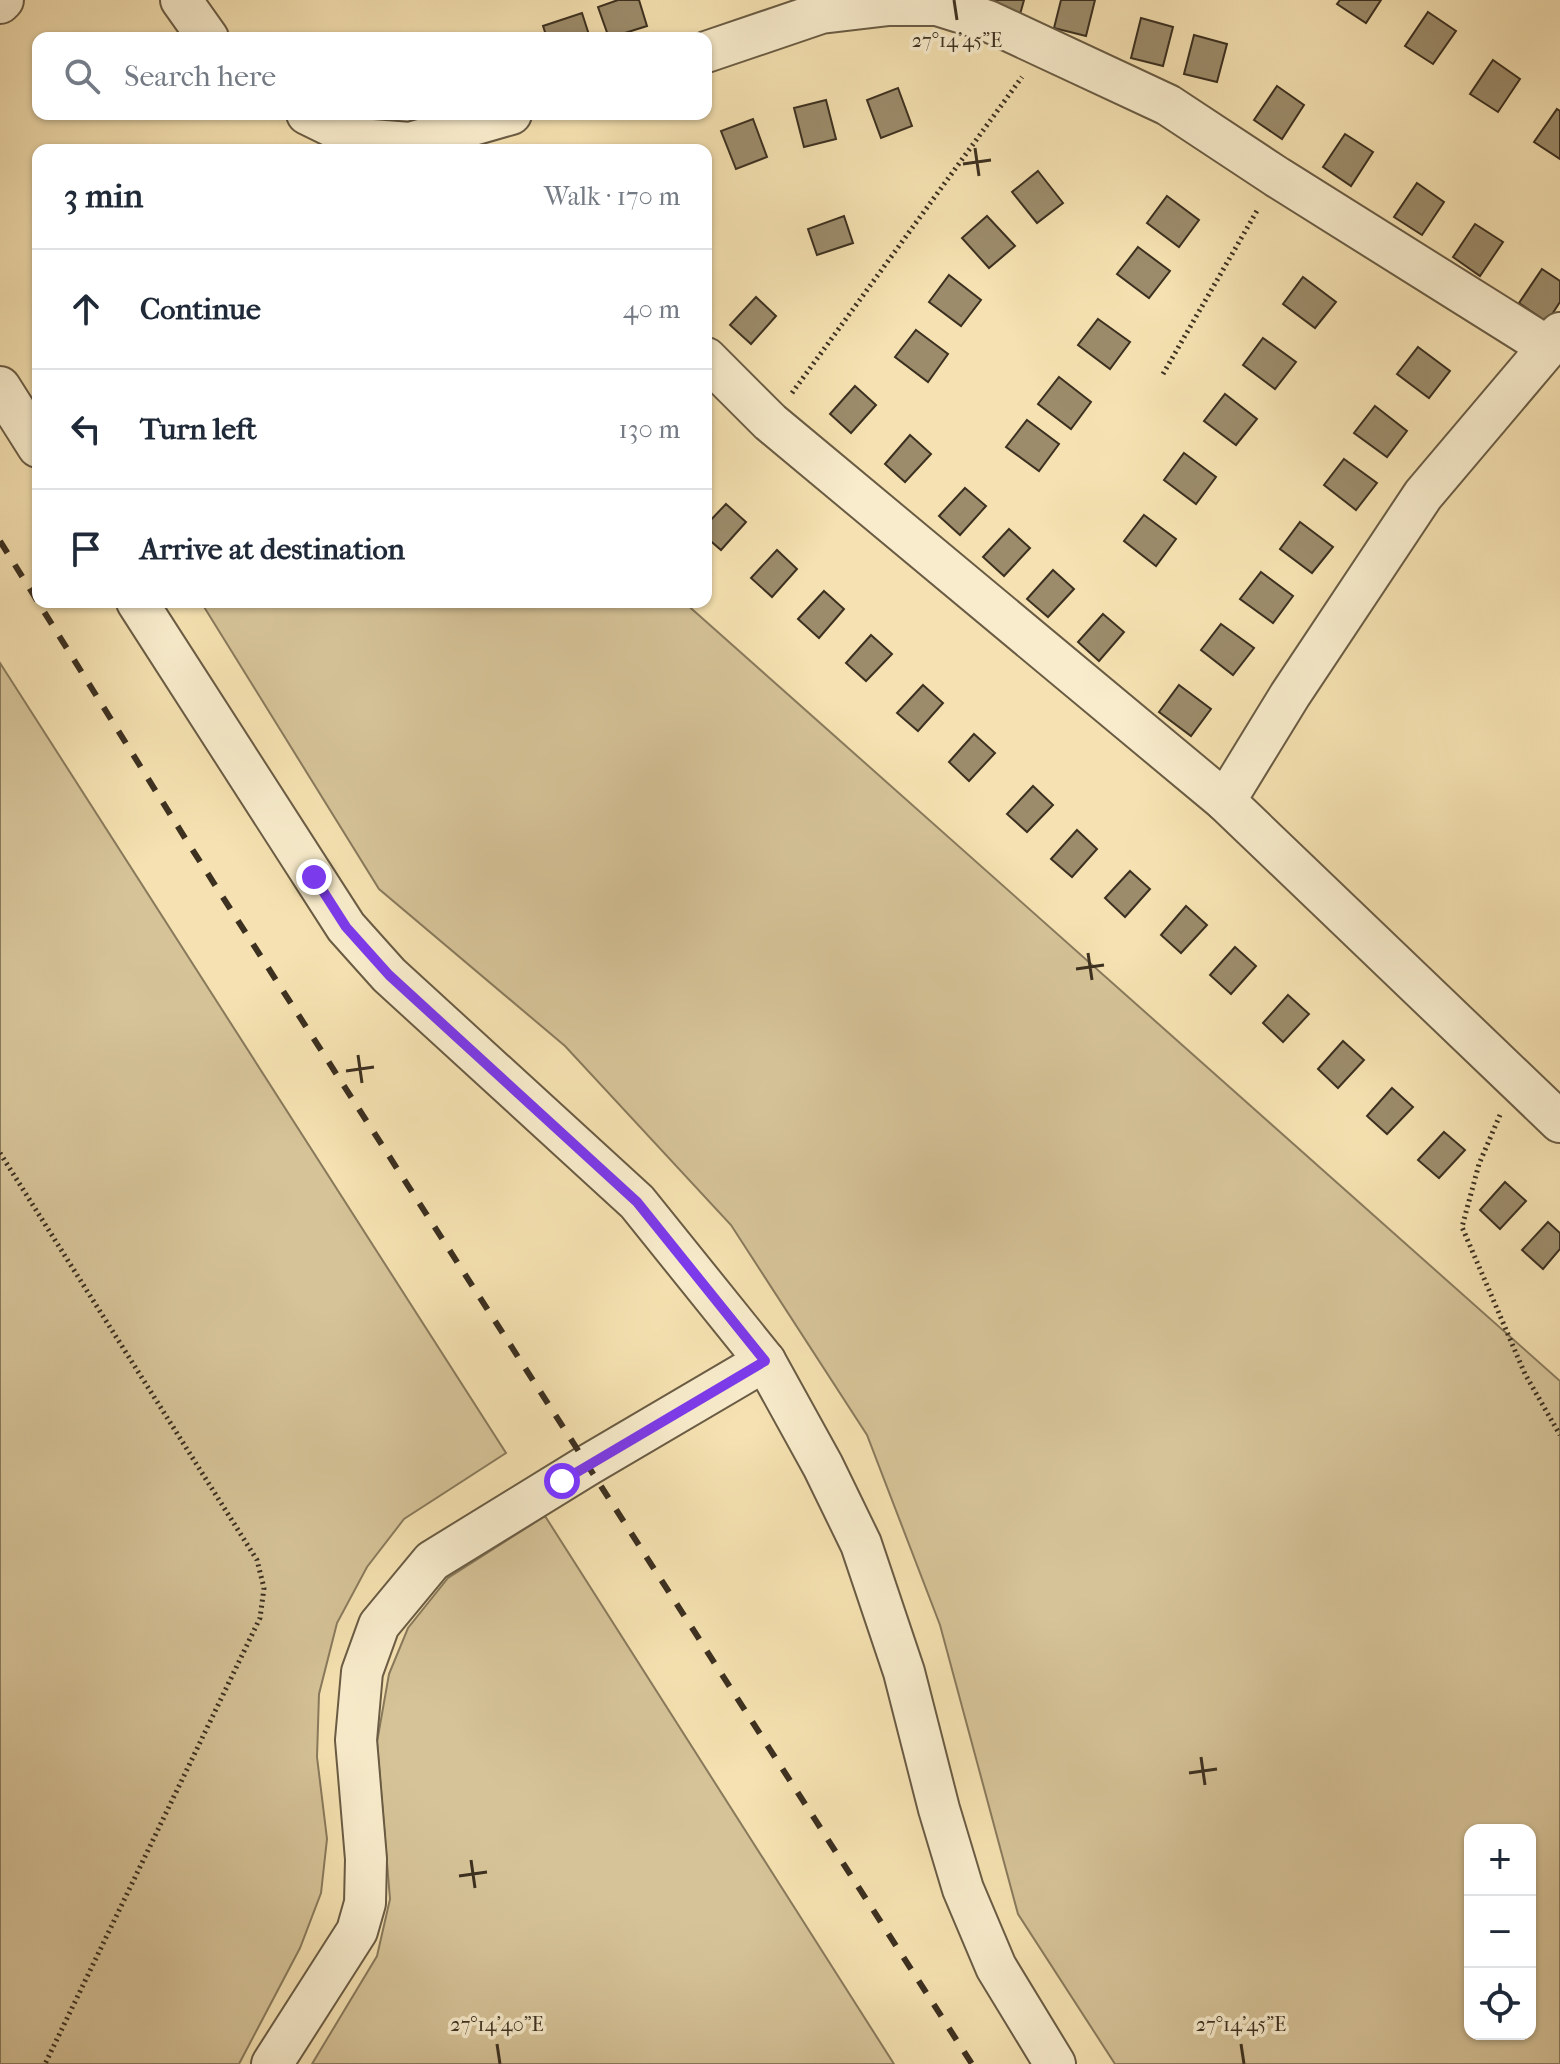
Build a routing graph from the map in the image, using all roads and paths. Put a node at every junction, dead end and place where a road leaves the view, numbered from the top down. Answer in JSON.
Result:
{"nodes":[{"id":1,"x":181,"y":0,"type":"edge"},
{"id":2,"x":204,"y":32,"type":"edge"},
{"id":3,"x":1043,"y":47,"type":"junction"},
{"id":4,"x":712,"y":50,"type":"edge"},
{"id":5,"x":319,"y":120,"type":"edge"},
{"id":6,"x":493,"y":120,"type":"edge"},
{"id":7,"x":399,"y":144,"type":"edge"},
{"id":8,"x":422,"y":144,"type":"edge"},
{"id":9,"x":1277,"y":177,"type":"junction"},
{"id":10,"x":1554,"y":340,"type":"edge"},
{"id":11,"x":712,"y":364,"type":"edge"},
{"id":12,"x":1163,"y":374,"type":"dead end"},
{"id":13,"x":0,"y":387,"type":"edge"},
{"id":14,"x":770,"y":422,"type":"junction"},
{"id":15,"x":32,"y":438,"type":"edge"},
{"id":16,"x":141,"y":608,"type":"edge"},
{"id":17,"x":1225,"y":801,"type":"junction"},
{"id":18,"x":1515,"y":1081,"type":"junction"},
{"id":19,"x":1560,"y":1122,"type":"edge"},
{"id":20,"x":0,"y":1153,"type":"edge"},
{"id":21,"x":765,"y":1361,"type":"junction"},
{"id":22,"x":1560,"y":1435,"type":"edge"},
{"id":23,"x":45,"y":2064,"type":"edge"},
{"id":24,"x":272,"y":2064,"type":"edge"},
{"id":25,"x":1055,"y":2064,"type":"edge"}],
"edges":[{"from":1,"to":2,"type":"street"},
{"from":3,"to":4,"type":"street"},
{"from":3,"to":9,"type":"street"},
{"from":3,"to":14,"type":"path"},
{"from":5,"to":7,"type":"street"},
{"from":6,"to":8,"type":"street"},
{"from":9,"to":10,"type":"street"},
{"from":9,"to":12,"type":"path"},
{"from":10,"to":17,"type":"street"},
{"from":11,"to":14,"type":"street"},
{"from":13,"to":15,"type":"street"},
{"from":14,"to":17,"type":"street"},
{"from":16,"to":21,"type":"street"},
{"from":17,"to":18,"type":"street"},
{"from":18,"to":19,"type":"street"},
{"from":18,"to":22,"type":"path"},
{"from":20,"to":23,"type":"path"},
{"from":21,"to":24,"type":"street"},
{"from":21,"to":25,"type":"street"}]}
